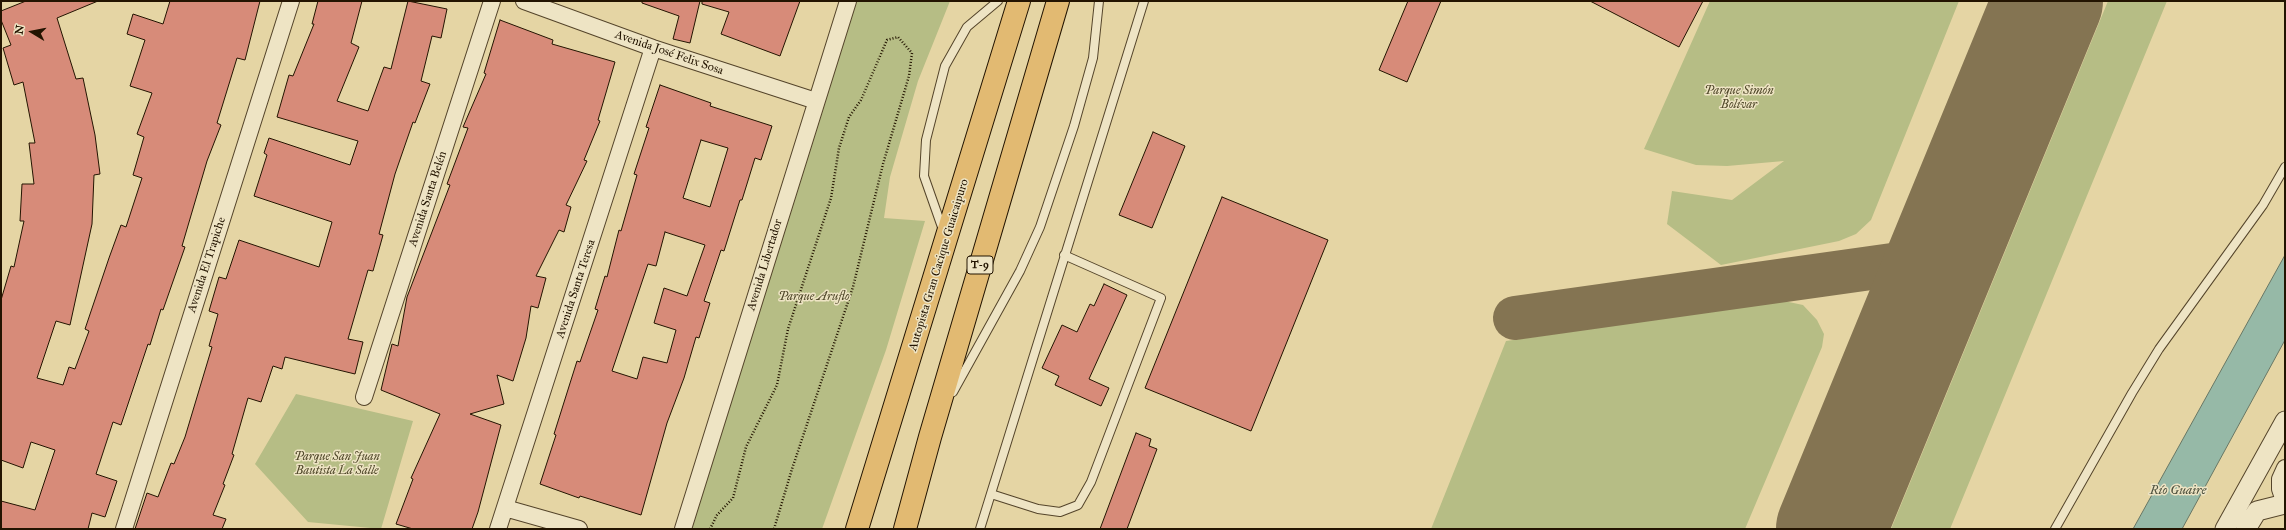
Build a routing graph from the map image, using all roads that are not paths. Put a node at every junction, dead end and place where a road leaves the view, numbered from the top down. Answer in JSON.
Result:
{"nodes":[{"id":1,"x":291,"y":1,"type":"edge"},
{"id":2,"x":492,"y":1,"type":"edge"},
{"id":3,"x":524,"y":1,"type":"edge"},
{"id":4,"x":848,"y":1,"type":"edge"},
{"id":5,"x":998,"y":1,"type":"edge"},
{"id":6,"x":1019,"y":1,"type":"edge"},
{"id":7,"x":1058,"y":1,"type":"edge"},
{"id":8,"x":1099,"y":1,"type":"edge"},
{"id":9,"x":1144,"y":1,"type":"edge"},
{"id":10,"x":653,"y":48,"type":"junction"},
{"id":11,"x":816,"y":101,"type":"junction"},
{"id":12,"x":2285,"y":167,"type":"edge"},
{"id":13,"x":947,"y":240,"type":"junction"},
{"id":14,"x":1064,"y":255,"type":"junction"},
{"id":15,"x":364,"y":397,"type":"dead end"},
{"id":16,"x":2285,"y":421,"type":"edge"},
{"id":17,"x":930,"y":437,"type":"junction"},
{"id":18,"x":2285,"y":468,"type":"edge"},
{"id":19,"x":868,"y":492,"type":"junction"},
{"id":20,"x":991,"y":494,"type":"junction"},
{"id":21,"x":2285,"y":504,"type":"edge"},
{"id":22,"x":506,"y":508,"type":"junction"},
{"id":23,"x":124,"y":529,"type":"edge"},
{"id":24,"x":498,"y":529,"type":"edge"},
{"id":25,"x":579,"y":529,"type":"edge"},
{"id":26,"x":683,"y":529,"type":"edge"},
{"id":27,"x":850,"y":529,"type":"edge"},
{"id":28,"x":857,"y":529,"type":"edge"},
{"id":29,"x":904,"y":529,"type":"edge"},
{"id":30,"x":980,"y":529,"type":"edge"},
{"id":31,"x":2056,"y":529,"type":"edge"},
{"id":32,"x":2225,"y":529,"type":"edge"},
{"id":33,"x":2246,"y":529,"type":"edge"}],
"edges":[{"from":1,"to":23,"type":"street","name":"Avenida El Trapiche"},
{"from":2,"to":15,"type":"street","name":"Avenida Santa Belén"},
{"from":3,"to":10,"type":"street","name":"Avenida José Felix Sosa"},
{"from":4,"to":11,"type":"street","name":"Avenida Libertador"},
{"from":5,"to":13,"type":"lane"},
{"from":6,"to":13,"type":"highway","name":"Autopista Gran Cacique Guaicaipuro"},
{"from":7,"to":17,"type":"highway","number":"T-9"},
{"from":8,"to":17,"type":"lane"},
{"from":9,"to":14,"type":"lane"},
{"from":10,"to":11,"type":"street","name":"Avenida José Felix Sosa"},
{"from":10,"to":22,"type":"street","name":"Avenida Santa Teresa"},
{"from":11,"to":26,"type":"street","name":"Avenida Libertador"},
{"from":12,"to":31,"type":"lane"},
{"from":13,"to":19,"type":"highway","name":"Autopista Gran Cacique Guaicaipuro"},
{"from":14,"to":20,"type":"lane"},
{"from":14,"to":20,"type":"lane"},
{"from":16,"to":32,"type":"street"},
{"from":17,"to":29,"type":"highway","number":"T-9"},
{"from":18,"to":21,"type":"street"},
{"from":19,"to":27,"type":"highway"},
{"from":19,"to":28,"type":"highway","name":"Autopista Gran Cacique Guaicaipuro"},
{"from":20,"to":30,"type":"lane"},
{"from":21,"to":33,"type":"street"},
{"from":22,"to":24,"type":"street","name":"Avenida Santa Teresa"},
{"from":22,"to":25,"type":"street"}]}
